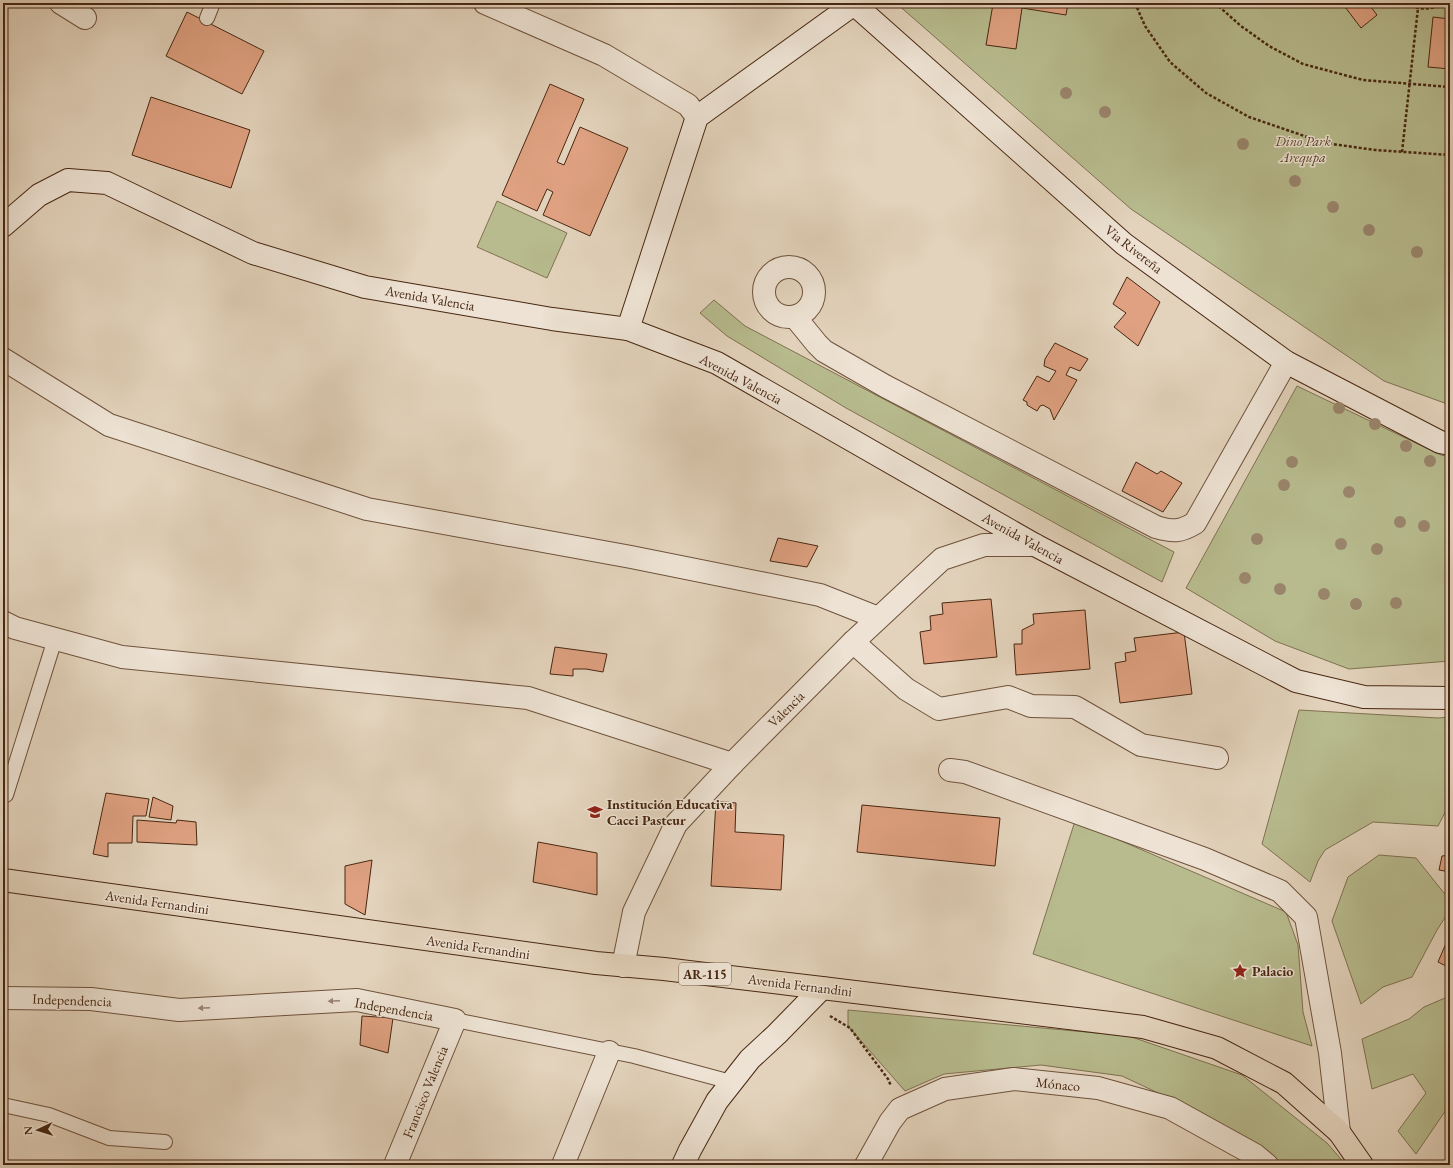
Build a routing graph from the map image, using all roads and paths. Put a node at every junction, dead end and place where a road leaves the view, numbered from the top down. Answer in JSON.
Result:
{"nodes":[{"id":1,"x":61,"y":3,"type":"edge"},
{"id":2,"x":213,"y":3,"type":"edge"},
{"id":3,"x":486,"y":3,"type":"edge"},
{"id":4,"x":853,"y":3,"type":"edge"},
{"id":5,"x":1135,"y":3,"type":"edge"},
{"id":6,"x":1215,"y":3,"type":"edge"},
{"id":7,"x":1407,"y":3,"type":"edge"},
{"id":8,"x":1442,"y":3,"type":"edge"},
{"id":9,"x":1418,"y":8,"type":"junction"},
{"id":10,"x":85,"y":18,"type":"dead end"},
{"id":11,"x":207,"y":18,"type":"dead end"},
{"id":12,"x":1410,"y":84,"type":"junction"},
{"id":13,"x":1450,"y":87,"type":"edge"},
{"id":14,"x":698,"y":117,"type":"junction"},
{"id":15,"x":1402,"y":152,"type":"junction"},
{"id":16,"x":1450,"y":155,"type":"edge"},
{"id":17,"x":3,"y":226,"type":"edge"},
{"id":18,"x":795,"y":317,"type":"dead end"},
{"id":19,"x":628,"y":329,"type":"junction"},
{"id":20,"x":3,"y":360,"type":"edge"},
{"id":21,"x":1286,"y":362,"type":"junction"},
{"id":22,"x":1450,"y":444,"type":"edge"},
{"id":23,"x":1035,"y":545,"type":"junction"},
{"id":24,"x":878,"y":618,"type":"junction"},
{"id":25,"x":3,"y":622,"type":"edge"},
{"id":26,"x":55,"y":639,"type":"junction"},
{"id":27,"x":853,"y":642,"type":"junction"},
{"id":28,"x":1450,"y":698,"type":"edge"},
{"id":29,"x":1217,"y":758,"type":"dead end"},
{"id":30,"x":732,"y":764,"type":"junction"},
{"id":31,"x":950,"y":770,"type":"dead end"},
{"id":32,"x":6,"y":795,"type":"dead end"},
{"id":33,"x":3,"y":880,"type":"edge"},
{"id":34,"x":623,"y":966,"type":"junction"},
{"id":35,"x":814,"y":995,"type":"junction"},
{"id":36,"x":3,"y":998,"type":"edge"},
{"id":37,"x":455,"y":1020,"type":"junction"},
{"id":38,"x":609,"y":1052,"type":"junction"},
{"id":39,"x":731,"y":1082,"type":"junction"},
{"id":40,"x":3,"y":1105,"type":"edge"},
{"id":41,"x":900,"y":1109,"type":"junction"},
{"id":42,"x":1339,"y":1132,"type":"junction"},
{"id":43,"x":165,"y":1142,"type":"dead end"},
{"id":44,"x":395,"y":1165,"type":"edge"},
{"id":45,"x":563,"y":1165,"type":"edge"},
{"id":46,"x":683,"y":1165,"type":"edge"},
{"id":47,"x":866,"y":1165,"type":"edge"},
{"id":48,"x":1268,"y":1165,"type":"edge"},
{"id":49,"x":1362,"y":1165,"type":"edge"}],
"edges":[{"from":1,"to":10,"type":"street"},
{"from":2,"to":11,"type":"lane"},
{"from":3,"to":14,"type":"street"},
{"from":4,"to":14,"type":"street"},
{"from":4,"to":21,"type":"street","name":"Via Rivereña"},
{"from":5,"to":15,"type":"path"},
{"from":6,"to":12,"type":"path"},
{"from":7,"to":9,"type":"path"},
{"from":8,"to":9,"type":"path"},
{"from":9,"to":12,"type":"path"},
{"from":12,"to":13,"type":"path"},
{"from":12,"to":15,"type":"path"},
{"from":14,"to":19,"type":"street"},
{"from":15,"to":16,"type":"path"},
{"from":17,"to":19,"type":"street","name":"Avenida Valencia"},
{"from":18,"to":21,"type":"street"},
{"from":19,"to":23,"type":"street","name":"Avenida Valencia"},
{"from":20,"to":24,"type":"street"},
{"from":21,"to":22,"type":"street","name":"Via Rivereña"},
{"from":23,"to":24,"type":"street","name":"Valencia"},
{"from":23,"to":28,"type":"street","name":"Avenida Valencia"},
{"from":24,"to":27,"type":"street","name":"Valencia"},
{"from":25,"to":26,"type":"street"},
{"from":26,"to":30,"type":"street"},
{"from":26,"to":32,"type":"lane"},
{"from":27,"to":29,"type":"street"},
{"from":27,"to":30,"type":"street","name":"Valencia"},
{"from":30,"to":34,"type":"street","name":"Valencia"},
{"from":31,"to":42,"type":"street"},
{"from":33,"to":34,"type":"main road","name":"Avenida Fernandini","number":"AR-115"},
{"from":34,"to":35,"type":"main road","name":"Avenida Fernandini","number":"AR-115"},
{"from":35,"to":39,"type":"street"},
{"from":35,"to":41,"type":"path"},
{"from":35,"to":42,"type":"main road","name":"Avenida Fernandini","number":"AR-115"},
{"from":37,"to":36,"type":"street","name":"Independencia","one_way":true},
{"from":37,"to":38,"type":"lane","name":"Independencia"},
{"from":37,"to":44,"type":"street","name":"Francisco Valencia"},
{"from":38,"to":39,"type":"lane","name":"Independencia"},
{"from":38,"to":45,"type":"street"},
{"from":39,"to":46,"type":"street"},
{"from":40,"to":43,"type":"lane"},
{"from":41,"to":47,"type":"street","name":"Mónaco"},
{"from":41,"to":48,"type":"street","name":"Mónaco"},
{"from":42,"to":49,"type":"main road","name":"Avenida Fernandini","number":"AR-115"}]}
